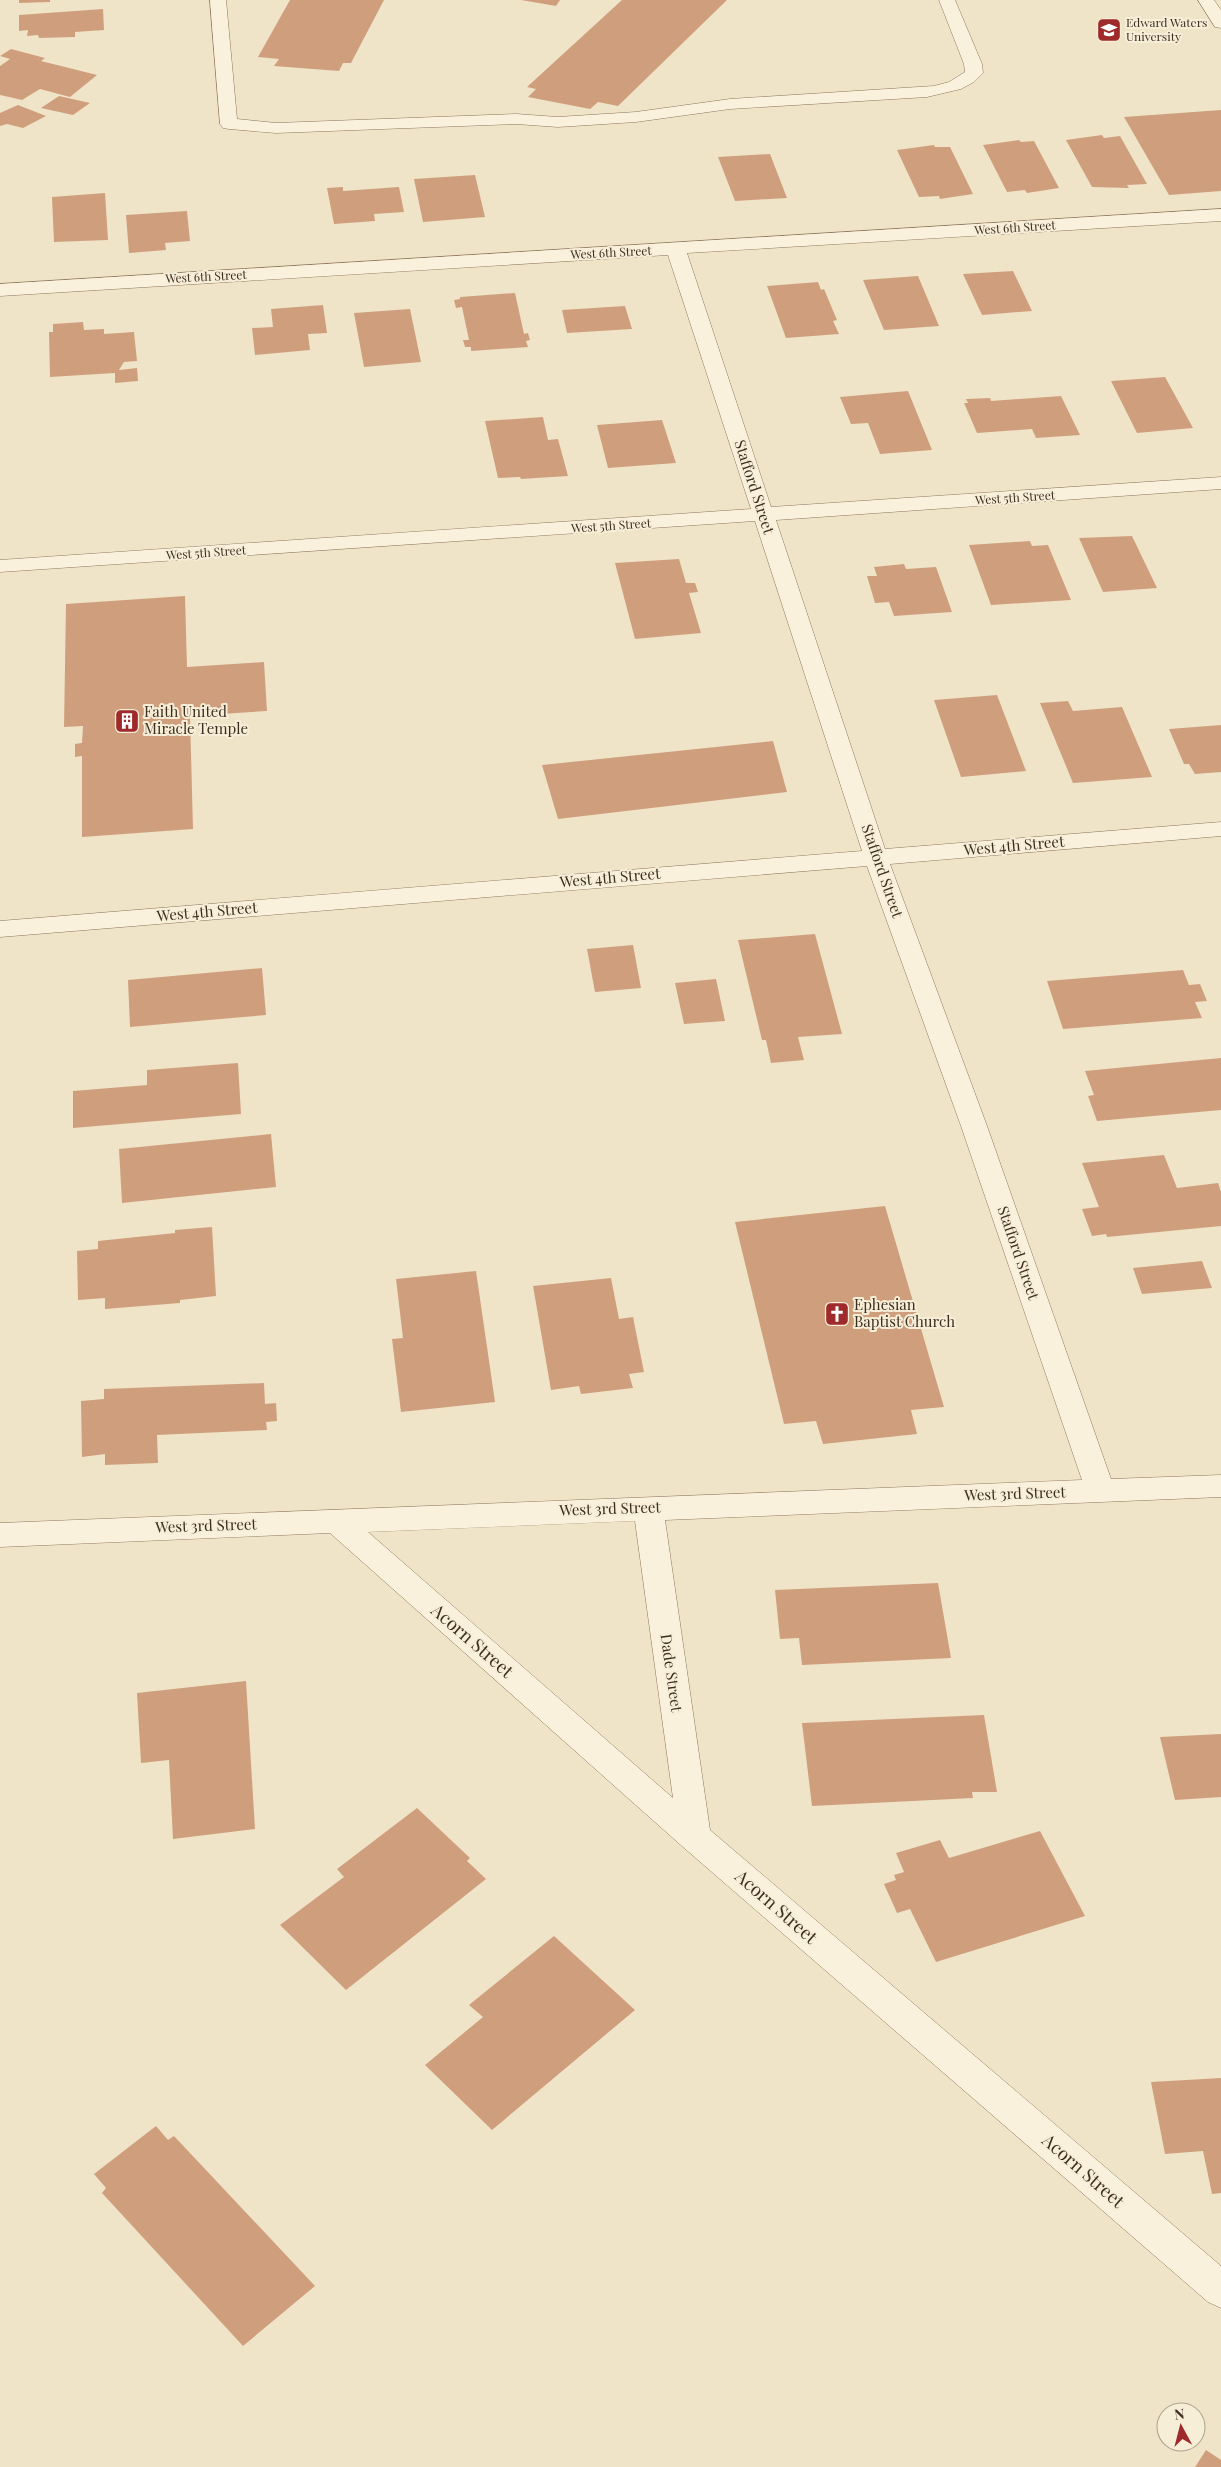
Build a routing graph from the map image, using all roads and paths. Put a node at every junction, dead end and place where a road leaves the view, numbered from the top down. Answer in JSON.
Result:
{"nodes":[{"id":1,"x":218,"y":0,"type":"edge"},
{"id":2,"x":947,"y":0,"type":"edge"},
{"id":3,"x":1206,"y":0,"type":"edge"},
{"id":4,"x":1220,"y":21,"type":"edge"},
{"id":5,"x":1221,"y":215,"type":"edge"},
{"id":6,"x":676,"y":249,"type":"junction"},
{"id":7,"x":0,"y":290,"type":"edge"},
{"id":8,"x":1221,"y":483,"type":"edge"},
{"id":9,"x":763,"y":515,"type":"junction"},
{"id":10,"x":0,"y":566,"type":"edge"},
{"id":11,"x":1221,"y":829,"type":"edge"},
{"id":12,"x":876,"y":857,"type":"junction"},
{"id":13,"x":0,"y":929,"type":"edge"},
{"id":14,"x":1221,"y":1486,"type":"edge"},
{"id":15,"x":1100,"y":1490,"type":"junction"},
{"id":16,"x":648,"y":1508,"type":"junction"},
{"id":17,"x":336,"y":1520,"type":"junction"},
{"id":18,"x":0,"y":1535,"type":"edge"},
{"id":19,"x":695,"y":1837,"type":"junction"},
{"id":20,"x":1221,"y":2290,"type":"edge"}],
"edges":[{"from":1,"to":2,"type":"street"},
{"from":3,"to":4,"type":"street"},
{"from":5,"to":6,"type":"street","name":"West 6th Street"},
{"from":6,"to":7,"type":"street","name":"West 6th Street"},
{"from":6,"to":9,"type":"street","name":"Stafford Street"},
{"from":8,"to":9,"type":"street","name":"West 5th Street"},
{"from":9,"to":10,"type":"street","name":"West 5th Street"},
{"from":9,"to":12,"type":"street","name":"Stafford Street"},
{"from":11,"to":12,"type":"street","name":"West 4th Street"},
{"from":12,"to":13,"type":"street","name":"West 4th Street"},
{"from":12,"to":15,"type":"street","name":"Stafford Street"},
{"from":14,"to":15,"type":"street","name":"West 3rd Street"},
{"from":15,"to":16,"type":"street","name":"West 3rd Street"},
{"from":16,"to":17,"type":"street","name":"West 3rd Street"},
{"from":16,"to":19,"type":"street","name":"Dade Street"},
{"from":17,"to":18,"type":"street","name":"West 3rd Street"},
{"from":17,"to":19,"type":"street","name":"Acorn Street"},
{"from":19,"to":20,"type":"street","name":"Acorn Street"}]}
